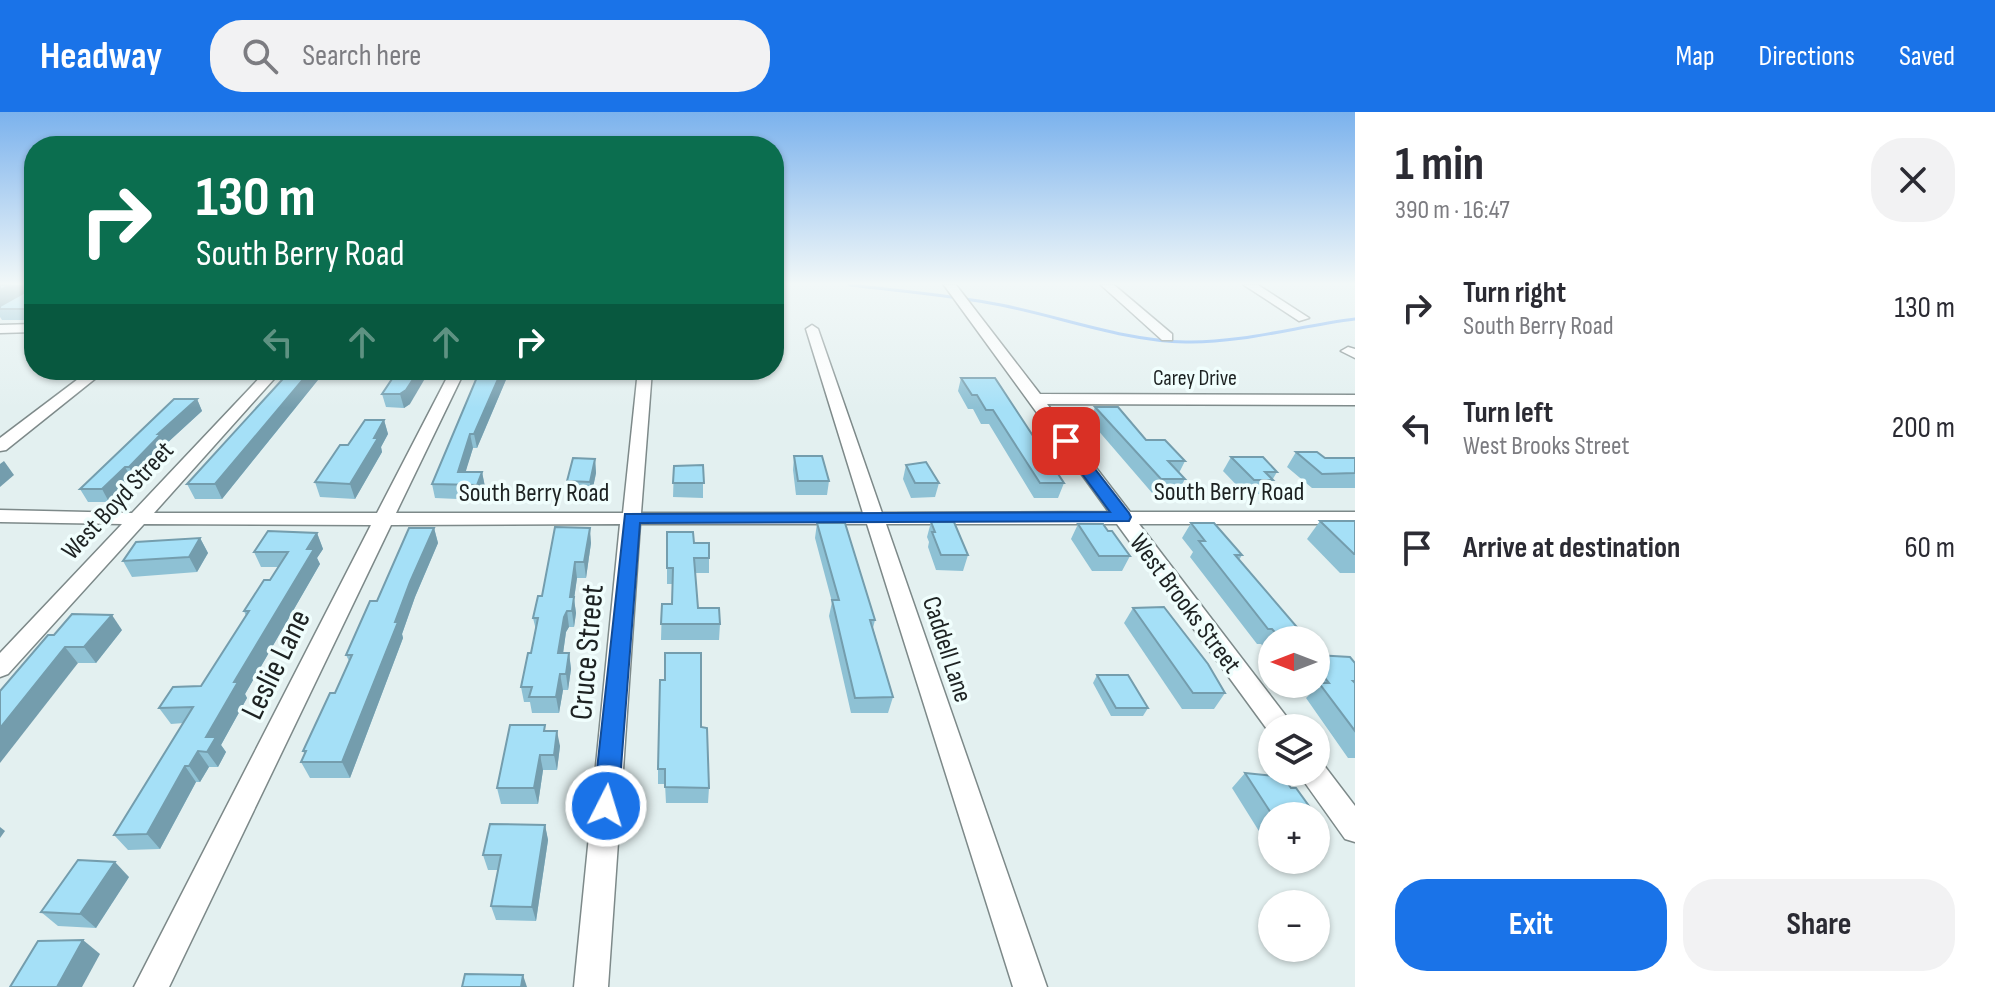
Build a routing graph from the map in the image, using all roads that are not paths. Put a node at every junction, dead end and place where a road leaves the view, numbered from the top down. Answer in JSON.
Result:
{"nodes":[{"id":1,"x":980,"y":326,"type":"edge"},
{"id":2,"x":1154,"y":326,"type":"edge"},
{"id":3,"x":24,"y":328,"type":"edge"},
{"id":4,"x":0,"y":329,"type":"edge"},
{"id":5,"x":812,"y":329,"type":"dead end"},
{"id":6,"x":1167,"y":337,"type":"dead end"},
{"id":7,"x":86,"y":380,"type":"edge"},
{"id":8,"x":266,"y":380,"type":"edge"},
{"id":9,"x":453,"y":380,"type":"edge"},
{"id":10,"x":644,"y":380,"type":"edge"},
{"id":11,"x":1034,"y":399,"type":"junction"},
{"id":12,"x":1355,"y":400,"type":"edge"},
{"id":13,"x":0,"y":446,"type":"edge"},
{"id":14,"x":0,"y":516,"type":"edge"},
{"id":15,"x":384,"y":517,"type":"junction"},
{"id":16,"x":1123,"y":517,"type":"junction"},
{"id":17,"x":632,"y":518,"type":"junction"},
{"id":18,"x":876,"y":518,"type":"junction"},
{"id":19,"x":1355,"y":518,"type":"edge"},
{"id":20,"x":137,"y":519,"type":"junction"},
{"id":21,"x":0,"y":668,"type":"edge"},
{"id":22,"x":1270,"y":714,"type":"edge"},
{"id":23,"x":1323,"y":786,"type":"edge"},
{"id":24,"x":1355,"y":829,"type":"edge"},
{"id":25,"x":151,"y":987,"type":"edge"},
{"id":26,"x":591,"y":987,"type":"edge"},
{"id":27,"x":1030,"y":987,"type":"edge"}],
"edges":[{"from":1,"to":11,"type":"street","name":"West Brooks Street"},
{"from":2,"to":6,"type":"street"},
{"from":3,"to":4,"type":"street"},
{"from":5,"to":18,"type":"street","name":"Caddell Lane"},
{"from":7,"to":13,"type":"street"},
{"from":8,"to":20,"type":"street","name":"West Boyd Street"},
{"from":9,"to":15,"type":"street","name":"Leslie Lane"},
{"from":10,"to":17,"type":"street","name":"Cruce Street"},
{"from":11,"to":12,"type":"street","name":"Carey Drive"},
{"from":11,"to":16,"type":"street","name":"West Brooks Street"},
{"from":14,"to":20,"type":"street","name":"South Berry Road"},
{"from":15,"to":17,"type":"street","name":"South Berry Road"},
{"from":15,"to":20,"type":"street","name":"South Berry Road"},
{"from":15,"to":25,"type":"street","name":"Leslie Lane"},
{"from":16,"to":18,"type":"street","name":"South Berry Road"},
{"from":16,"to":19,"type":"street","name":"South Berry Road"},
{"from":16,"to":22,"type":"street","name":"West Brooks Street"},
{"from":17,"to":18,"type":"street","name":"South Berry Road"},
{"from":17,"to":26,"type":"street","name":"Cruce Street"},
{"from":18,"to":27,"type":"street","name":"Caddell Lane"},
{"from":20,"to":21,"type":"street","name":"West Boyd Street"},
{"from":23,"to":24,"type":"street"}]}
